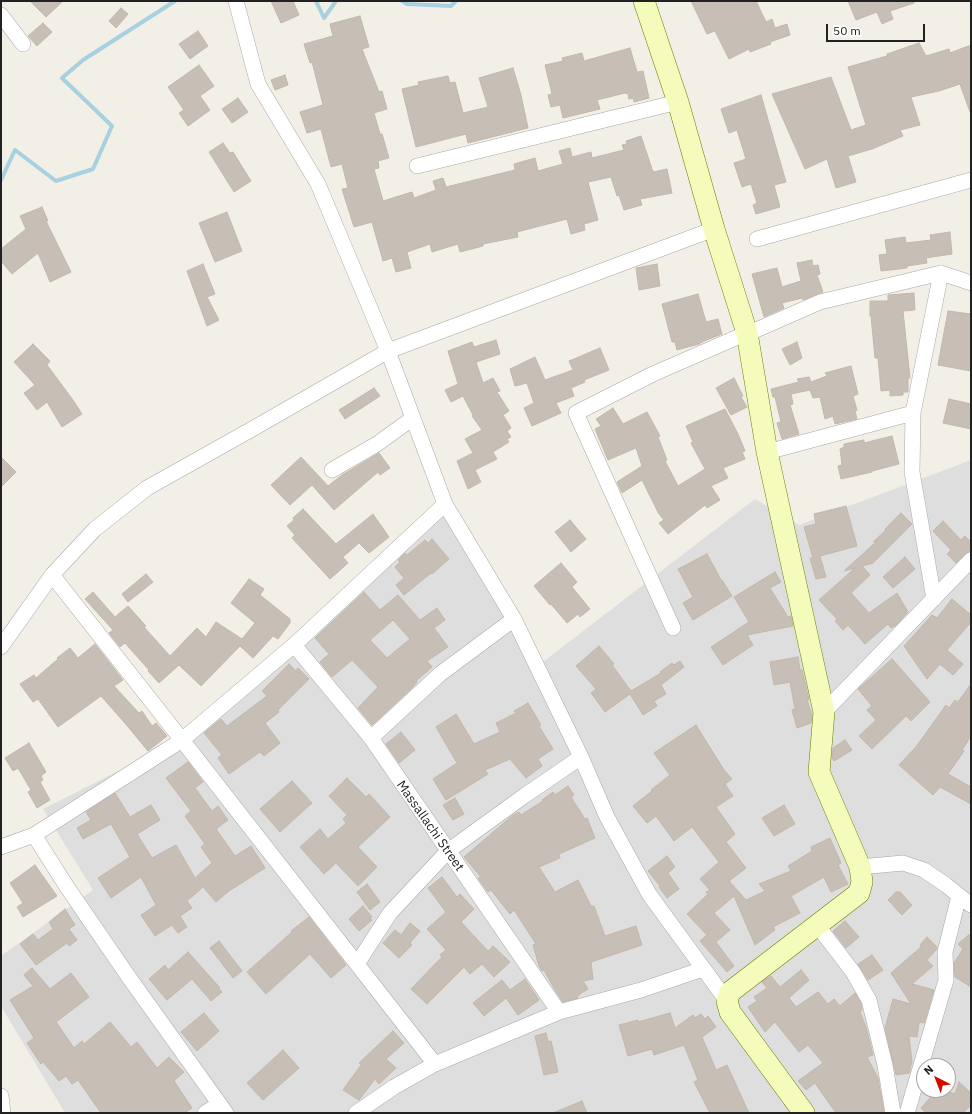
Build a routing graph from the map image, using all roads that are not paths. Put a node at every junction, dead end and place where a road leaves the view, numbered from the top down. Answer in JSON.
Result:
{"nodes":[{"id":1,"x":236,"y":1,"type":"edge"},
{"id":2,"x":644,"y":1,"type":"edge"},
{"id":3,"x":1,"y":14,"type":"edge"},
{"id":4,"x":23,"y":44,"type":"dead end"},
{"id":5,"x":678,"y":102,"type":"junction"},
{"id":6,"x":417,"y":166,"type":"dead end"},
{"id":7,"x":971,"y":180,"type":"edge"},
{"id":8,"x":714,"y":229,"type":"junction"},
{"id":9,"x":757,"y":239,"type":"dead end"},
{"id":10,"x":941,"y":273,"type":"junction"},
{"id":11,"x":971,"y":283,"type":"edge"},
{"id":12,"x":747,"y":334,"type":"junction"},
{"id":13,"x":388,"y":351,"type":"junction"},
{"id":14,"x":913,"y":413,"type":"junction"},
{"id":15,"x":413,"y":418,"type":"junction"},
{"id":16,"x":767,"y":452,"type":"junction"},
{"id":17,"x":332,"y":470,"type":"dead end"},
{"id":18,"x":445,"y":504,"type":"junction"},
{"id":19,"x":971,"y":560,"type":"edge"},
{"id":20,"x":52,"y":575,"type":"junction"},
{"id":21,"x":934,"y":599,"type":"junction"},
{"id":22,"x":514,"y":619,"type":"junction"},
{"id":23,"x":673,"y":628,"type":"dead end"},
{"id":24,"x":294,"y":645,"type":"junction"},
{"id":25,"x":1,"y":647,"type":"edge"},
{"id":26,"x":824,"y":712,"type":"junction"},
{"id":27,"x":371,"y":738,"type":"junction"},
{"id":28,"x":182,"y":740,"type":"junction"},
{"id":29,"x":581,"y":757,"type":"junction"},
{"id":30,"x":34,"y":835,"type":"junction"},
{"id":31,"x":1,"y":847,"type":"edge"},
{"id":32,"x":448,"y":851,"type":"junction"},
{"id":33,"x":860,"y":867,"type":"junction"},
{"id":34,"x":959,"y":896,"type":"junction"},
{"id":35,"x":971,"y":905,"type":"edge"},
{"id":36,"x":817,"y":925,"type":"junction"},
{"id":37,"x":357,"y":964,"type":"junction"},
{"id":38,"x":703,"y":969,"type":"junction"},
{"id":39,"x":727,"y":1001,"type":"junction"},
{"id":40,"x":559,"y":1012,"type":"junction"},
{"id":41,"x":435,"y":1064,"type":"junction"},
{"id":42,"x":1,"y":1096,"type":"edge"},
{"id":43,"x":223,"y":1108,"type":"edge"},
{"id":44,"x":3,"y":1113,"type":"edge"},
{"id":45,"x":205,"y":1113,"type":"edge"},
{"id":46,"x":356,"y":1113,"type":"edge"},
{"id":47,"x":804,"y":1113,"type":"edge"},
{"id":48,"x":893,"y":1113,"type":"edge"},
{"id":49,"x":907,"y":1113,"type":"edge"}],
"edges":[{"from":1,"to":13,"type":"street"},
{"from":2,"to":5,"type":"street"},
{"from":3,"to":4,"type":"street"},
{"from":5,"to":6,"type":"street"},
{"from":5,"to":8,"type":"street"},
{"from":7,"to":9,"type":"street"},
{"from":8,"to":12,"type":"street"},
{"from":8,"to":13,"type":"street"},
{"from":10,"to":11,"type":"street"},
{"from":10,"to":12,"type":"street"},
{"from":10,"to":14,"type":"street"},
{"from":12,"to":16,"type":"street"},
{"from":12,"to":23,"type":"street"},
{"from":13,"to":15,"type":"street"},
{"from":13,"to":20,"type":"street"},
{"from":14,"to":16,"type":"street"},
{"from":14,"to":21,"type":"street"},
{"from":15,"to":17,"type":"street"},
{"from":15,"to":18,"type":"street"},
{"from":16,"to":26,"type":"street"},
{"from":18,"to":22,"type":"street"},
{"from":18,"to":24,"type":"street"},
{"from":19,"to":21,"type":"street"},
{"from":20,"to":25,"type":"street"},
{"from":20,"to":28,"type":"street"},
{"from":21,"to":26,"type":"street"},
{"from":22,"to":27,"type":"street"},
{"from":22,"to":29,"type":"street"},
{"from":24,"to":27,"type":"street","name":"Massallachi Street"},
{"from":24,"to":28,"type":"street"},
{"from":26,"to":33,"type":"street"},
{"from":27,"to":32,"type":"street","name":"Massallachi Street"},
{"from":28,"to":30,"type":"street"},
{"from":28,"to":37,"type":"street"},
{"from":29,"to":32,"type":"street"},
{"from":29,"to":38,"type":"street"},
{"from":30,"to":31,"type":"street"},
{"from":30,"to":43,"type":"street"},
{"from":32,"to":37,"type":"street"},
{"from":32,"to":40,"type":"street","name":"Massallachi Street"},
{"from":33,"to":34,"type":"street"},
{"from":33,"to":36,"type":"street"},
{"from":34,"to":35,"type":"street"},
{"from":34,"to":49,"type":"street"},
{"from":36,"to":39,"type":"street"},
{"from":36,"to":48,"type":"street"},
{"from":37,"to":41,"type":"street"},
{"from":38,"to":39,"type":"street"},
{"from":38,"to":40,"type":"street"},
{"from":39,"to":47,"type":"street"},
{"from":40,"to":41,"type":"street"},
{"from":41,"to":46,"type":"street"},
{"from":42,"to":44,"type":"street"},
{"from":43,"to":45,"type":"street"}]}
